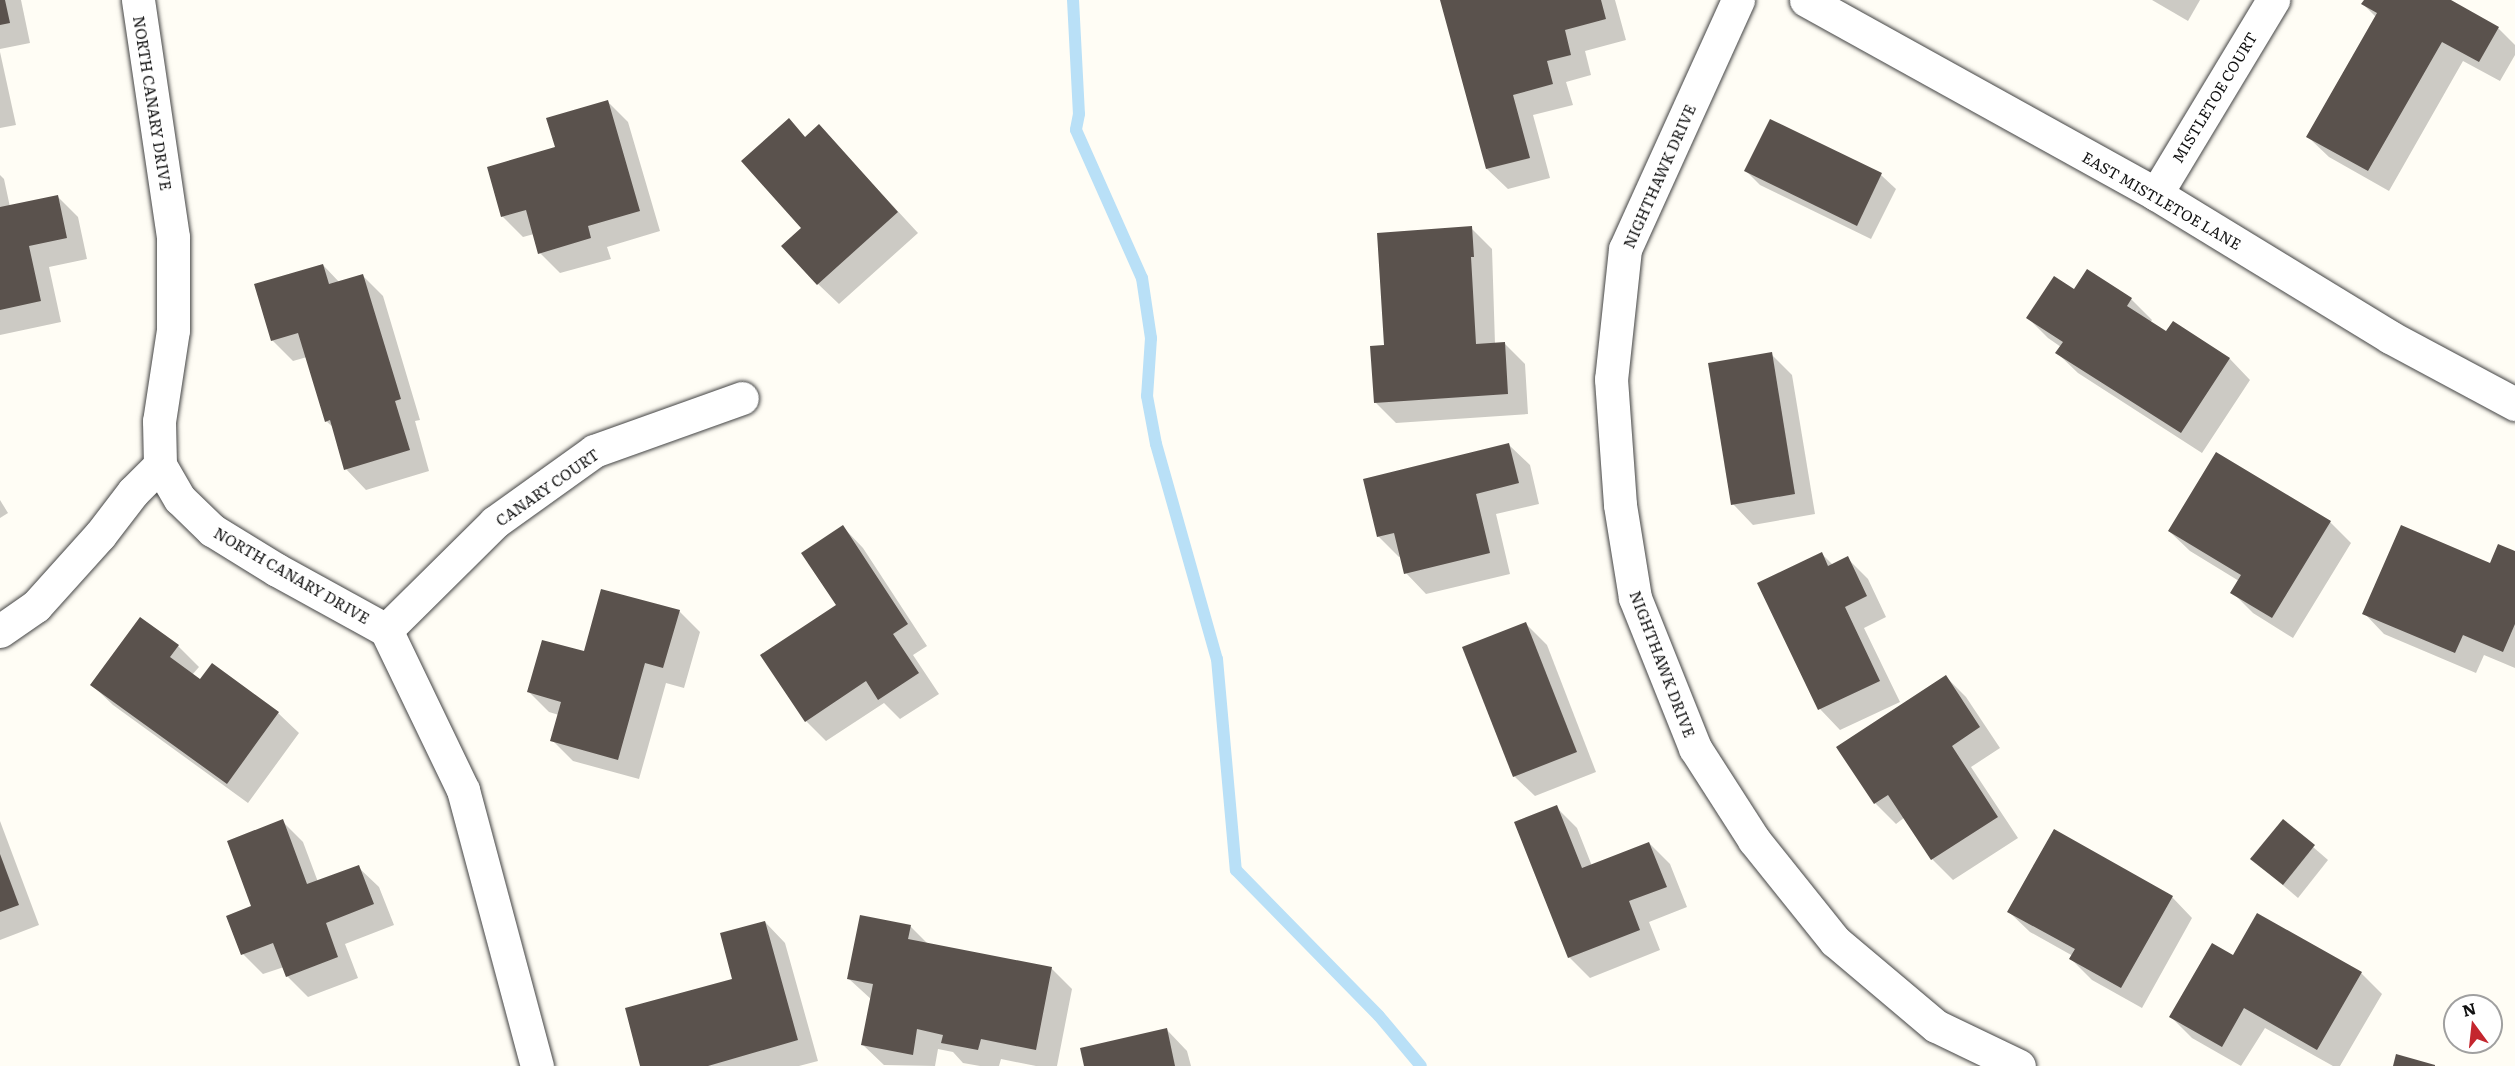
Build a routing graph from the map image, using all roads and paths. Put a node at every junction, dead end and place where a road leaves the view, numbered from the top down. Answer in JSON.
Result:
{"nodes":[{"id":1,"x":138,"y":0,"type":"edge"},
{"id":2,"x":1738,"y":0,"type":"edge"},
{"id":3,"x":1806,"y":0,"type":"edge"},
{"id":4,"x":2273,"y":0,"type":"edge"},
{"id":5,"x":2156,"y":194,"type":"junction"},
{"id":6,"x":742,"y":398,"type":"dead end"},
{"id":7,"x":2515,"y":404,"type":"edge"},
{"id":8,"x":160,"y":465,"type":"junction"},
{"id":9,"x":386,"y":630,"type":"junction"},
{"id":10,"x":0,"y":631,"type":"edge"},
{"id":11,"x":537,"y":1066,"type":"edge"},
{"id":12,"x":2019,"y":1066,"type":"edge"}],
"edges":[{"from":1,"to":8,"type":"street","name":"NORTH CANARY DRIVE"},
{"from":2,"to":12,"type":"street","name":"NIGHTHAWK DRIVE"},
{"from":3,"to":5,"type":"street","name":"EAST MISTLETOE LANE"},
{"from":4,"to":5,"type":"street","name":"MISTLETOE COURT"},
{"from":5,"to":7,"type":"street","name":"EAST MISTLETOE LANE"},
{"from":6,"to":9,"type":"street","name":"CANARY COURT"},
{"from":8,"to":9,"type":"street","name":"NORTH CANARY DRIVE"},
{"from":8,"to":10,"type":"street"},
{"from":9,"to":11,"type":"street","name":"NORTH CANARY DRIVE"}]}
